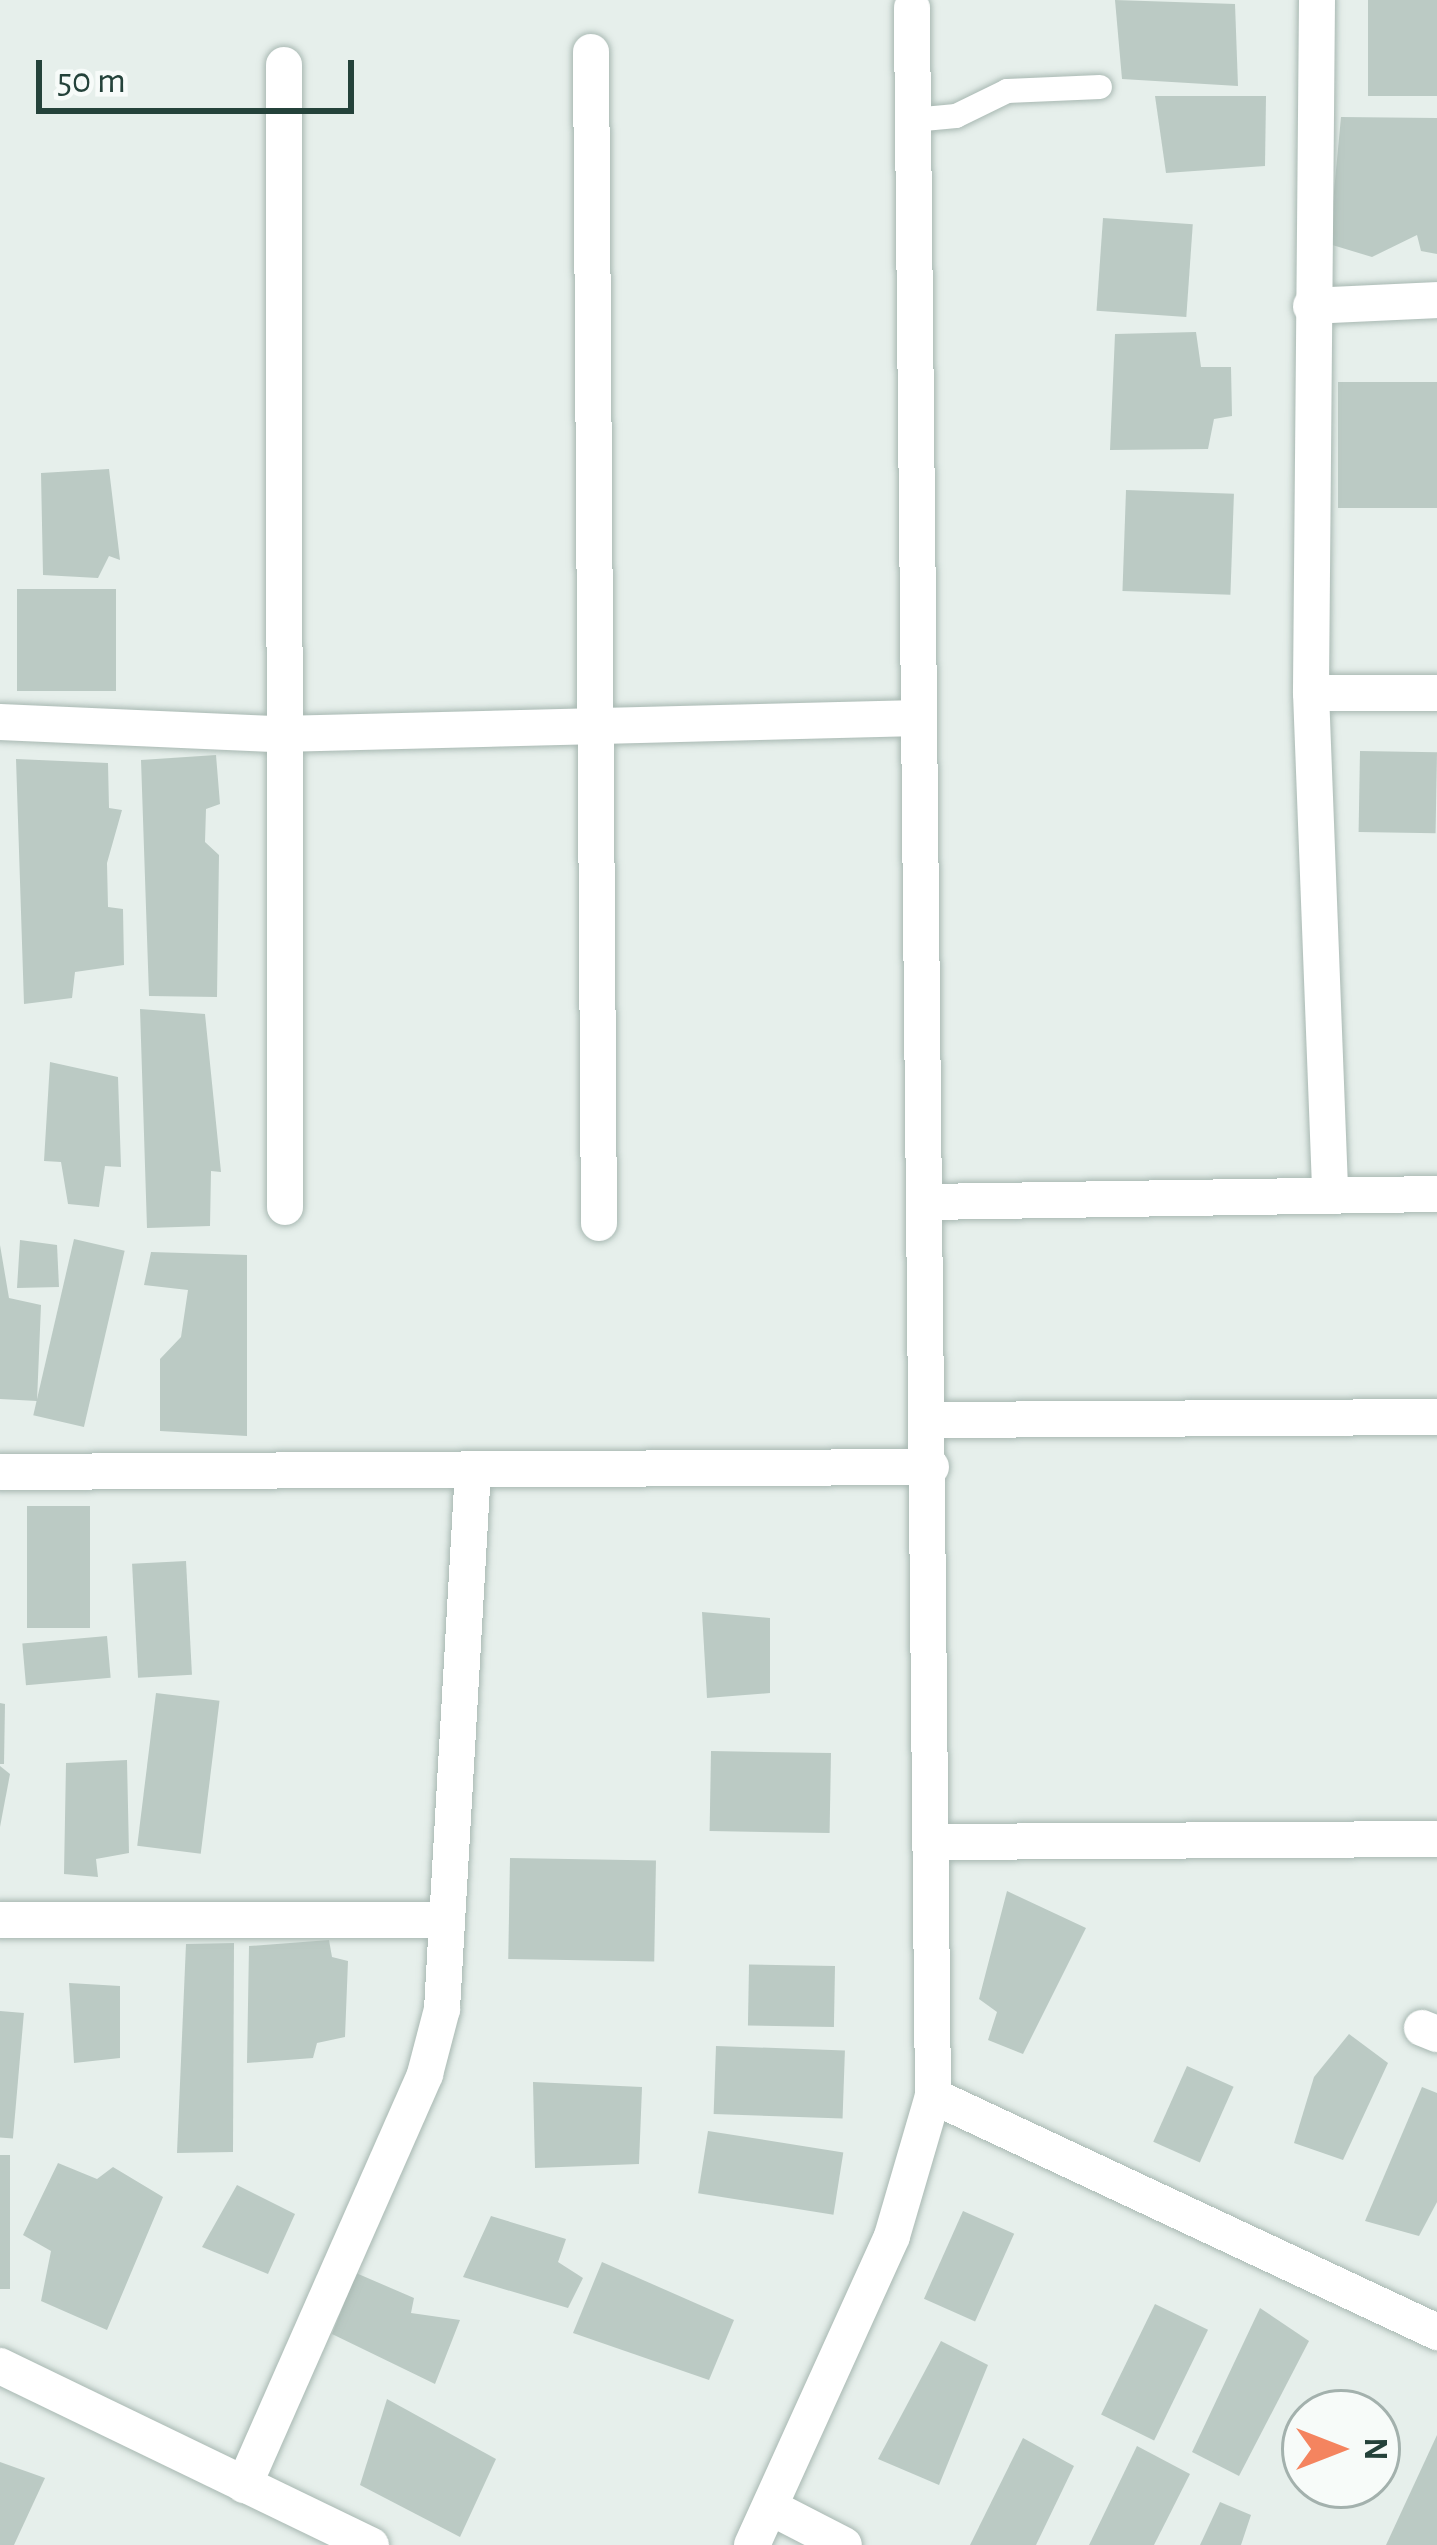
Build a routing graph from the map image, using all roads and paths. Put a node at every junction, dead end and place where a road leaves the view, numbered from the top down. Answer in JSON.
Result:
{"nodes":[{"id":1,"x":1317,"y":0,"type":"edge"},
{"id":2,"x":912,"y":8,"type":"dead end"},
{"id":3,"x":591,"y":52,"type":"dead end"},
{"id":4,"x":284,"y":64,"type":"dead end"},
{"id":5,"x":1100,"y":87,"type":"dead end"},
{"id":6,"x":913,"y":120,"type":"junction"},
{"id":7,"x":1437,"y":301,"type":"edge"},
{"id":8,"x":1311,"y":306,"type":"junction"},
{"id":9,"x":1311,"y":693,"type":"junction"},
{"id":10,"x":1437,"y":693,"type":"edge"},
{"id":11,"x":919,"y":718,"type":"junction"},
{"id":12,"x":0,"y":722,"type":"edge"},
{"id":13,"x":592,"y":730,"type":"junction"},
{"id":14,"x":279,"y":734,"type":"junction"},
{"id":15,"x":1330,"y":1191,"type":"junction"},
{"id":16,"x":1437,"y":1194,"type":"edge"},
{"id":17,"x":927,"y":1202,"type":"junction"},
{"id":18,"x":284,"y":1207,"type":"dead end"},
{"id":19,"x":598,"y":1223,"type":"dead end"},
{"id":20,"x":1437,"y":1417,"type":"edge"},
{"id":21,"x":934,"y":1420,"type":"junction"},
{"id":22,"x":931,"y":1467,"type":"junction"},
{"id":23,"x":473,"y":1469,"type":"junction"},
{"id":24,"x":0,"y":1472,"type":"edge"},
{"id":25,"x":1437,"y":1839,"type":"edge"},
{"id":26,"x":935,"y":1842,"type":"junction"},
{"id":27,"x":0,"y":1920,"type":"edge"},
{"id":28,"x":446,"y":1920,"type":"junction"},
{"id":29,"x":933,"y":2096,"type":"junction"},
{"id":30,"x":1437,"y":2332,"type":"edge"},
{"id":31,"x":0,"y":2366,"type":"edge"},
{"id":32,"x":244,"y":2485,"type":"junction"},
{"id":33,"x":770,"y":2507,"type":"junction"},
{"id":34,"x":371,"y":2545,"type":"edge"},
{"id":35,"x":752,"y":2545,"type":"edge"},
{"id":36,"x":844,"y":2545,"type":"edge"}],
"edges":[{"from":1,"to":8,"type":"street"},
{"from":2,"to":6,"type":"street"},
{"from":3,"to":13,"type":"street"},
{"from":4,"to":14,"type":"street"},
{"from":5,"to":6,"type":"lane"},
{"from":6,"to":11,"type":"street"},
{"from":7,"to":8,"type":"street"},
{"from":8,"to":9,"type":"street"},
{"from":9,"to":10,"type":"street"},
{"from":9,"to":15,"type":"street"},
{"from":11,"to":13,"type":"street"},
{"from":11,"to":17,"type":"street"},
{"from":12,"to":14,"type":"street"},
{"from":13,"to":14,"type":"street"},
{"from":13,"to":19,"type":"street"},
{"from":14,"to":18,"type":"street"},
{"from":15,"to":16,"type":"street"},
{"from":15,"to":17,"type":"street"},
{"from":17,"to":21,"type":"street"},
{"from":20,"to":21,"type":"street"},
{"from":21,"to":22,"type":"street"},
{"from":22,"to":23,"type":"street"},
{"from":22,"to":26,"type":"street"},
{"from":23,"to":24,"type":"street"},
{"from":23,"to":28,"type":"street"},
{"from":25,"to":26,"type":"street"},
{"from":26,"to":29,"type":"street"},
{"from":27,"to":28,"type":"street"},
{"from":28,"to":32,"type":"street"},
{"from":29,"to":30,"type":"street"},
{"from":29,"to":33,"type":"street"},
{"from":31,"to":32,"type":"street"},
{"from":32,"to":34,"type":"street"},
{"from":33,"to":35,"type":"street"},
{"from":33,"to":36,"type":"street"}]}
